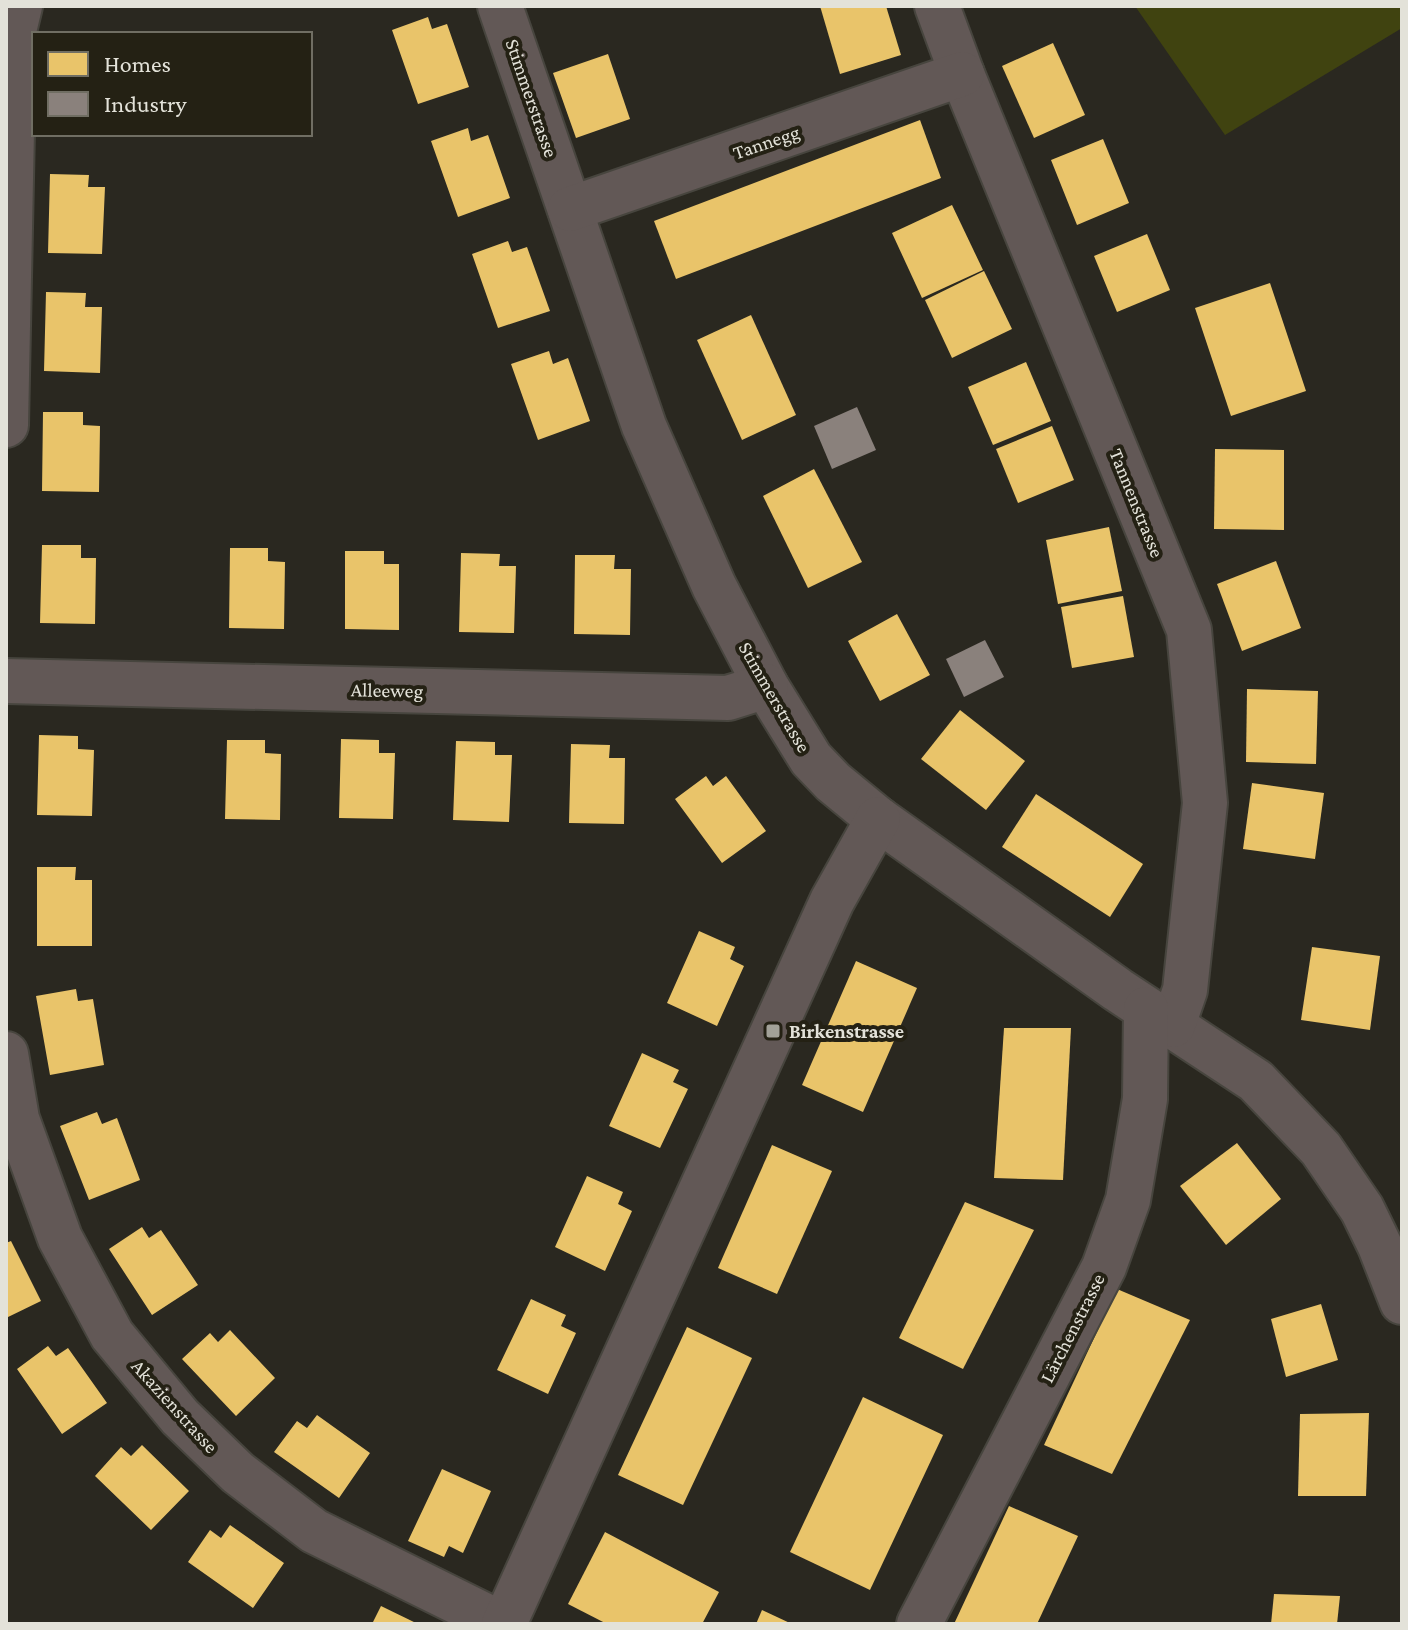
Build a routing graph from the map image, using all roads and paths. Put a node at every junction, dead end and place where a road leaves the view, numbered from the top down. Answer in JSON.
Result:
{"nodes":[{"id":1,"x":20,"y":6,"type":"edge"},
{"id":2,"x":500,"y":6,"type":"edge"},
{"id":3,"x":937,"y":6,"type":"edge"},
{"id":4,"x":962,"y":74,"type":"junction"},
{"id":5,"x":570,"y":209,"type":"junction"},
{"id":6,"x":6,"y":425,"type":"edge"},
{"id":7,"x":6,"y":681,"type":"edge"},
{"id":8,"x":766,"y":686,"type":"junction"},
{"id":9,"x":878,"y":819,"type":"junction"},
{"id":10,"x":1159,"y":1017,"type":"junction"},
{"id":11,"x":6,"y":1054,"type":"edge"},
{"id":12,"x":1402,"y":1302,"type":"edge"},
{"id":13,"x":503,"y":1624,"type":"edge"},
{"id":14,"x":919,"y":1624,"type":"edge"}],
"edges":[{"from":1,"to":6,"type":"street"},
{"from":2,"to":5,"type":"street","name":"Stimmerstrasse"},
{"from":3,"to":4,"type":"street","name":"Tannenstrasse"},
{"from":4,"to":5,"type":"street","name":"Tannegg"},
{"from":4,"to":10,"type":"street","name":"Tannenstrasse"},
{"from":5,"to":8,"type":"street","name":"Stimmerstrasse"},
{"from":7,"to":8,"type":"street","name":"Alleeweg"},
{"from":8,"to":9,"type":"street","name":"Stimmerstrasse"},
{"from":9,"to":10,"type":"street","name":"Stimmerstrasse"},
{"from":9,"to":13,"type":"street"},
{"from":10,"to":12,"type":"street","name":"Stimmerstrasse"},
{"from":10,"to":14,"type":"street","name":"Lärchenstrasse"},
{"from":11,"to":13,"type":"street","name":"Akazienstrasse"}]}
